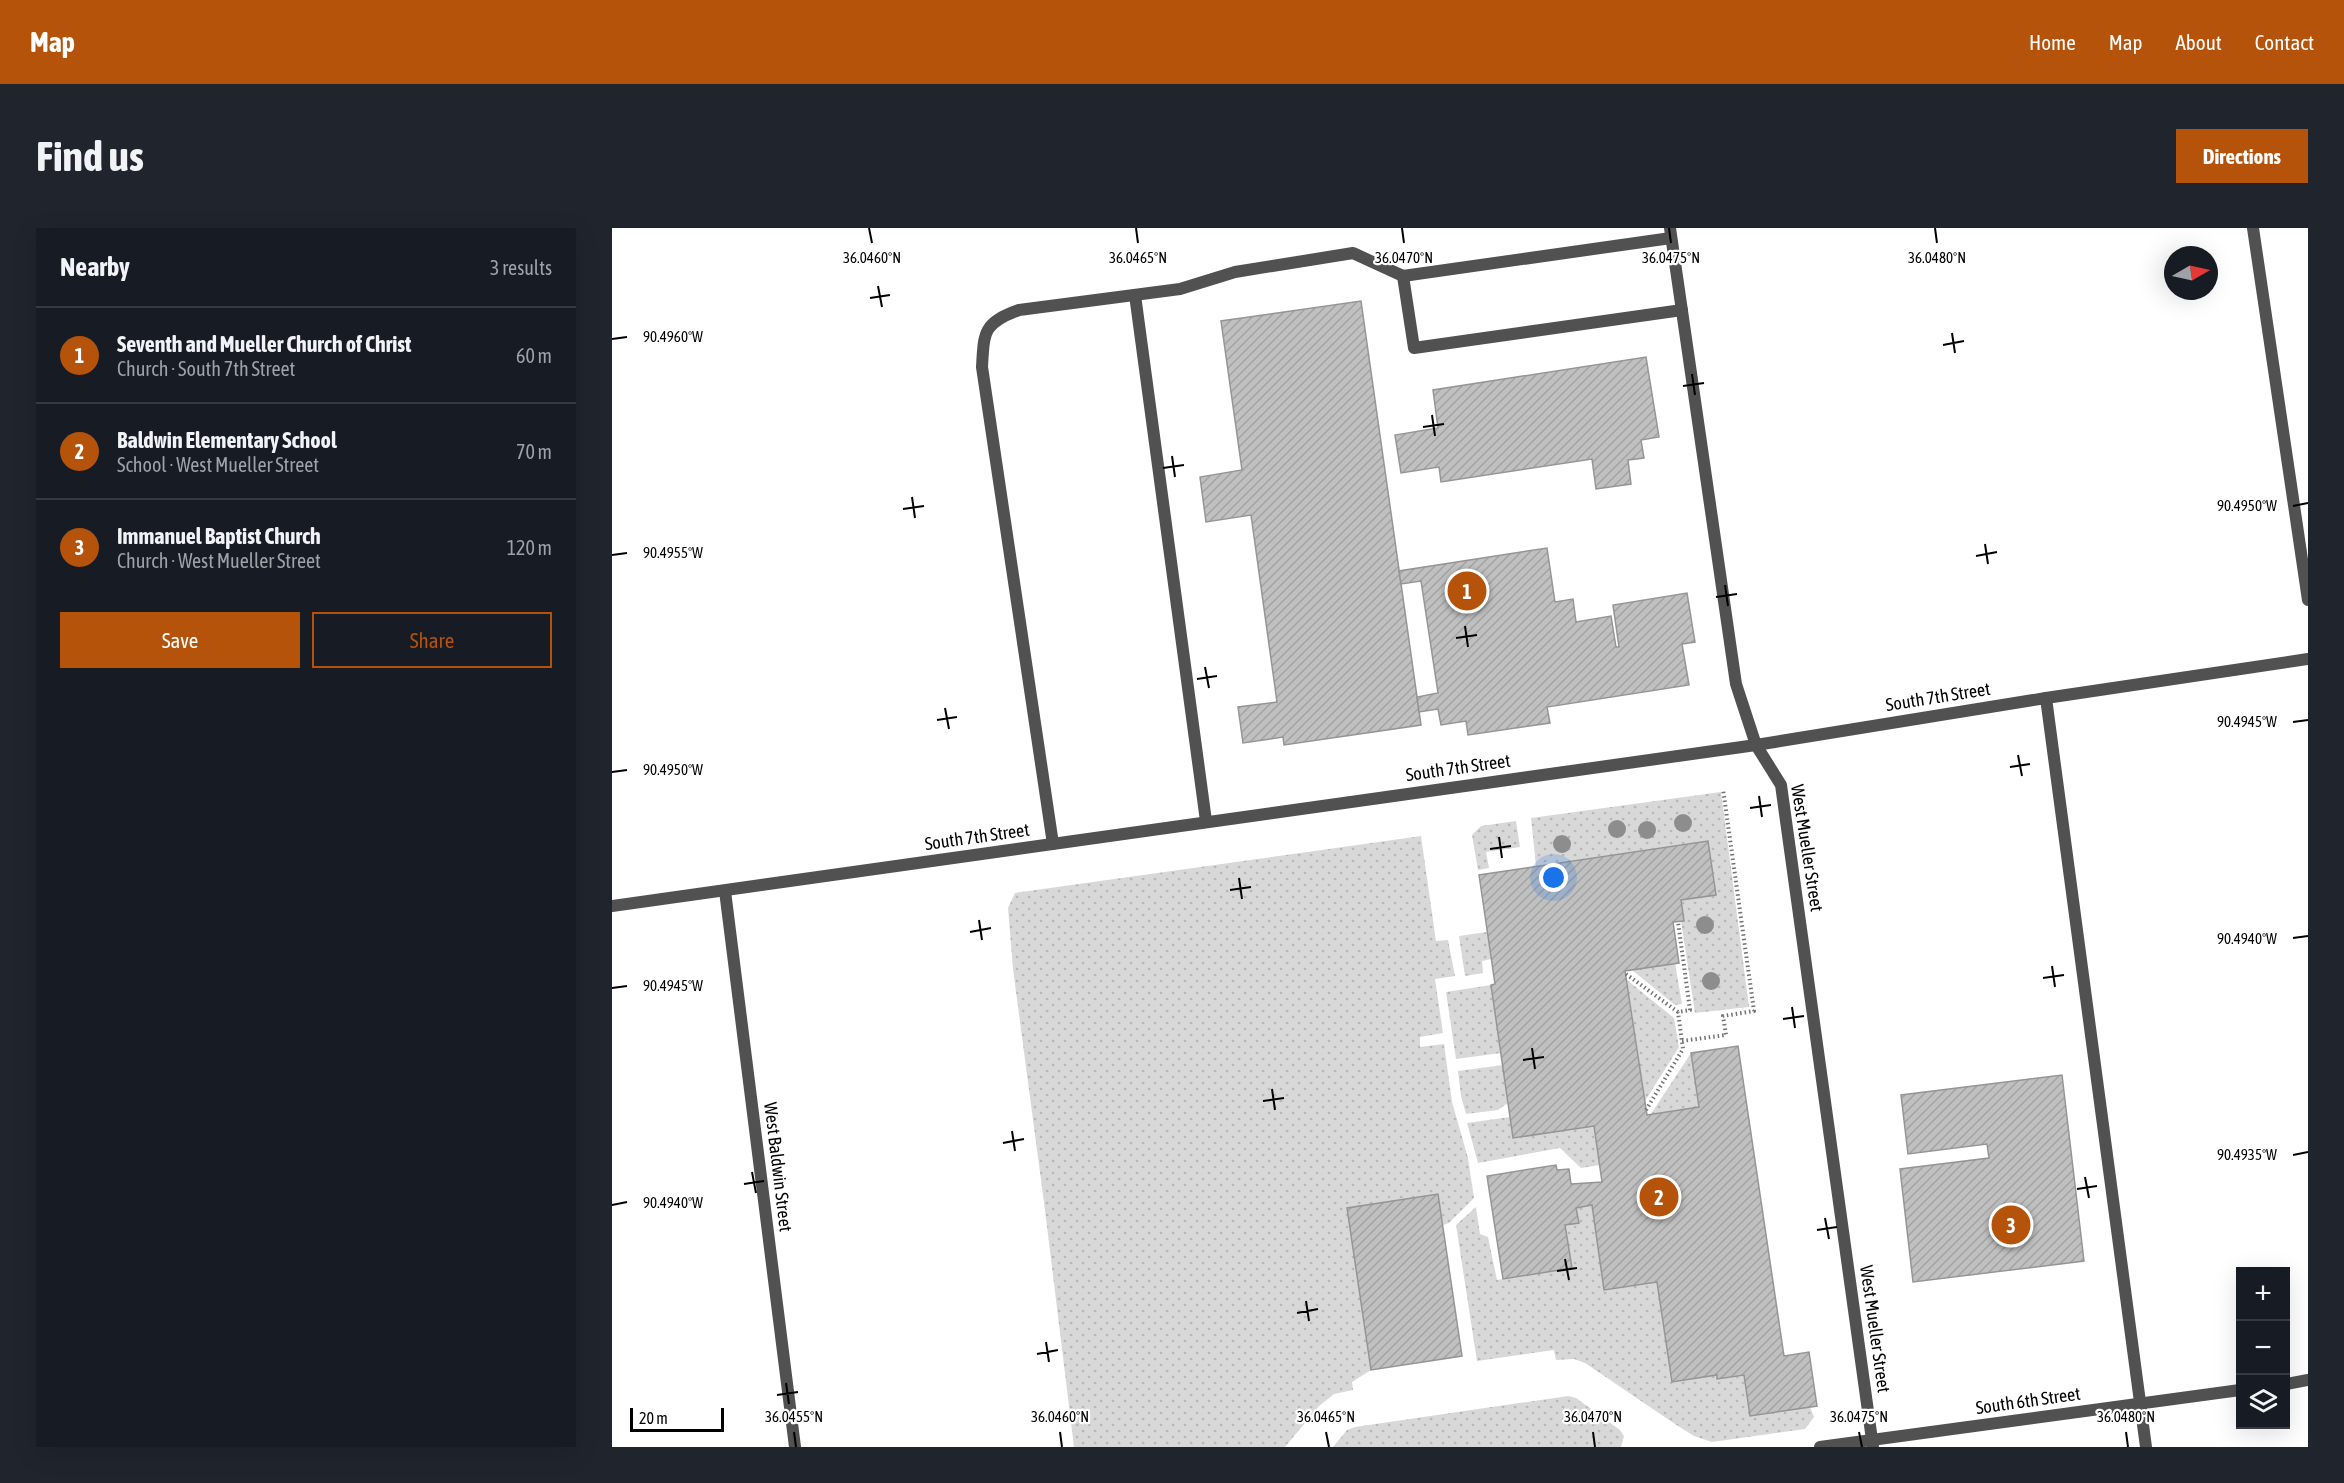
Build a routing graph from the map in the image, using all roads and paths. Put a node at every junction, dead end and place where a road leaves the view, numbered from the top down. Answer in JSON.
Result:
{"nodes":[{"id":1,"x":2253,"y":228,"type":"edge"},
{"id":2,"x":1670,"y":233,"type":"edge"},
{"id":3,"x":1403,"y":276,"type":"junction"},
{"id":4,"x":1135,"y":295,"type":"junction"},
{"id":5,"x":1682,"y":310,"type":"junction"},
{"id":6,"x":2308,"y":600,"type":"edge"},
{"id":7,"x":2308,"y":659,"type":"edge"},
{"id":8,"x":2046,"y":698,"type":"junction"},
{"id":9,"x":1756,"y":745,"type":"junction"},
{"id":10,"x":1723,"y":789,"type":"dead end"},
{"id":11,"x":1206,"y":821,"type":"junction"},
{"id":12,"x":1053,"y":844,"type":"junction"},
{"id":13,"x":725,"y":891,"type":"junction"},
{"id":14,"x":612,"y":906,"type":"edge"},
{"id":15,"x":1678,"y":922,"type":"dead end"},
{"id":16,"x":1626,"y":974,"type":"dead end"},
{"id":17,"x":1678,"y":1012,"type":"junction"},
{"id":18,"x":1682,"y":1041,"type":"junction"},
{"id":19,"x":1646,"y":1110,"type":"dead end"},
{"id":20,"x":2308,"y":1380,"type":"edge"},
{"id":21,"x":2290,"y":1383,"type":"edge"},
{"id":22,"x":2236,"y":1391,"type":"edge"},
{"id":23,"x":2140,"y":1404,"type":"junction"},
{"id":24,"x":1872,"y":1443,"type":"edge"},
{"id":25,"x":795,"y":1447,"type":"edge"},
{"id":26,"x":1820,"y":1447,"type":"edge"},
{"id":27,"x":2146,"y":1447,"type":"edge"}],
"edges":[{"from":1,"to":6,"type":"street"},
{"from":2,"to":3,"type":"street"},
{"from":2,"to":5,"type":"street","name":"West Mueller Street"},
{"from":3,"to":4,"type":"street"},
{"from":3,"to":5,"type":"street"},
{"from":4,"to":11,"type":"street"},
{"from":4,"to":12,"type":"street"},
{"from":5,"to":9,"type":"street","name":"West Mueller Street"},
{"from":7,"to":8,"type":"street","name":"South 7th Street"},
{"from":8,"to":9,"type":"street","name":"South 7th Street"},
{"from":8,"to":23,"type":"street"},
{"from":9,"to":11,"type":"street","name":"South 7th Street"},
{"from":9,"to":24,"type":"street","name":"West Mueller Street"},
{"from":10,"to":18,"type":"path"},
{"from":11,"to":12,"type":"street","name":"South 7th Street"},
{"from":12,"to":13,"type":"street","name":"South 7th Street"},
{"from":13,"to":14,"type":"street","name":"South 7th Street"},
{"from":13,"to":25,"type":"street","name":"West Baldwin Street"},
{"from":15,"to":17,"type":"path"},
{"from":16,"to":17,"type":"path"},
{"from":17,"to":18,"type":"path"},
{"from":18,"to":19,"type":"path"},
{"from":20,"to":21,"type":"street"},
{"from":22,"to":23,"type":"street","name":"South 6th Street"},
{"from":23,"to":24,"type":"street","name":"South 6th Street"},
{"from":23,"to":27,"type":"street"},
{"from":24,"to":26,"type":"street","name":"South 6th Street"}]}
